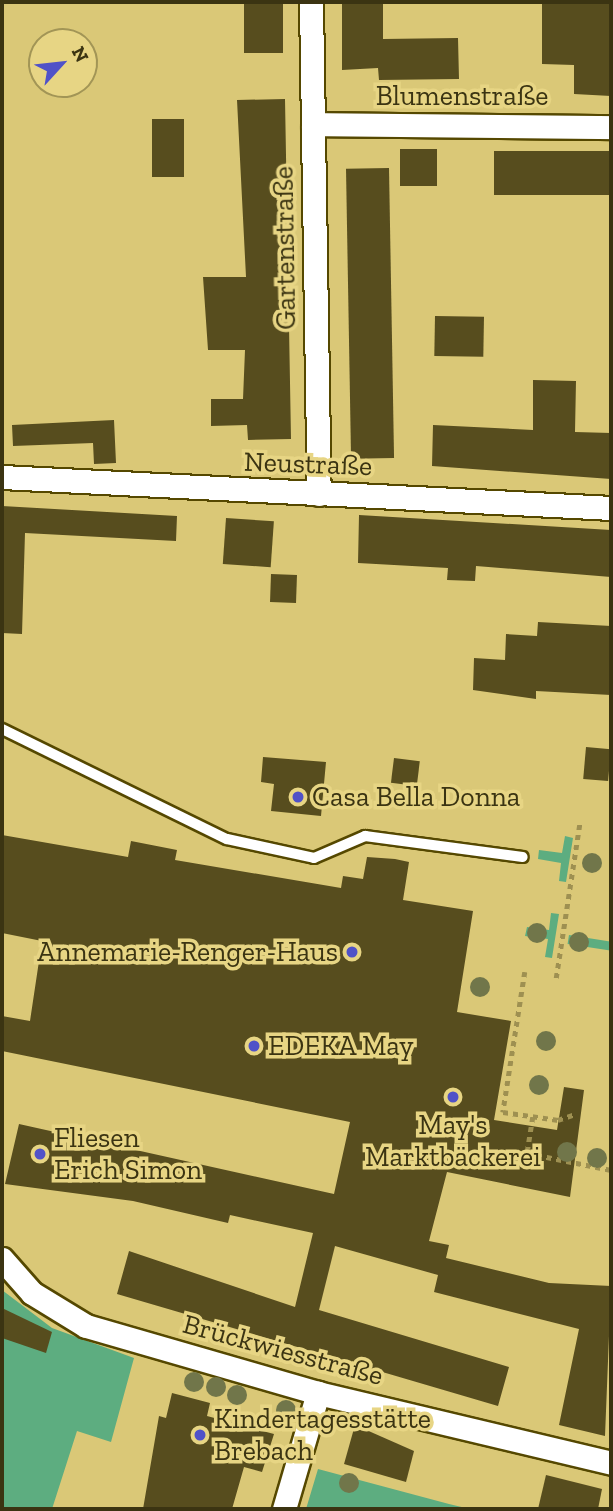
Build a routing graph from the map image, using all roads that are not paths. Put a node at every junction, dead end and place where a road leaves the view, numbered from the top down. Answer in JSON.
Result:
{"nodes":[{"id":1,"x":311,"y":2,"type":"edge"},
{"id":2,"x":313,"y":124,"type":"junction"},
{"id":3,"x":611,"y":127,"type":"edge"},
{"id":4,"x":2,"y":477,"type":"edge"},
{"id":5,"x":319,"y":494,"type":"junction"},
{"id":6,"x":611,"y":508,"type":"edge"},
{"id":7,"x":2,"y":729,"type":"edge"},
{"id":8,"x":523,"y":857,"type":"dead end"},
{"id":9,"x":2,"y":1259,"type":"edge"},
{"id":10,"x":318,"y":1393,"type":"junction"},
{"id":11,"x":611,"y":1463,"type":"edge"},
{"id":12,"x":285,"y":1509,"type":"edge"}],
"edges":[{"from":1,"to":2,"type":"street","name":"Gartenstraße"},
{"from":2,"to":3,"type":"street","name":"Blumenstraße"},
{"from":2,"to":5,"type":"street","name":"Gartenstraße"},
{"from":4,"to":5,"type":"street","name":"Neustraße"},
{"from":5,"to":6,"type":"street","name":"Neustraße"},
{"from":7,"to":8,"type":"lane"},
{"from":9,"to":10,"type":"street","name":"Brückwiesstraße"},
{"from":10,"to":11,"type":"street","name":"Brückwiesstraße"},
{"from":10,"to":12,"type":"street"}]}
